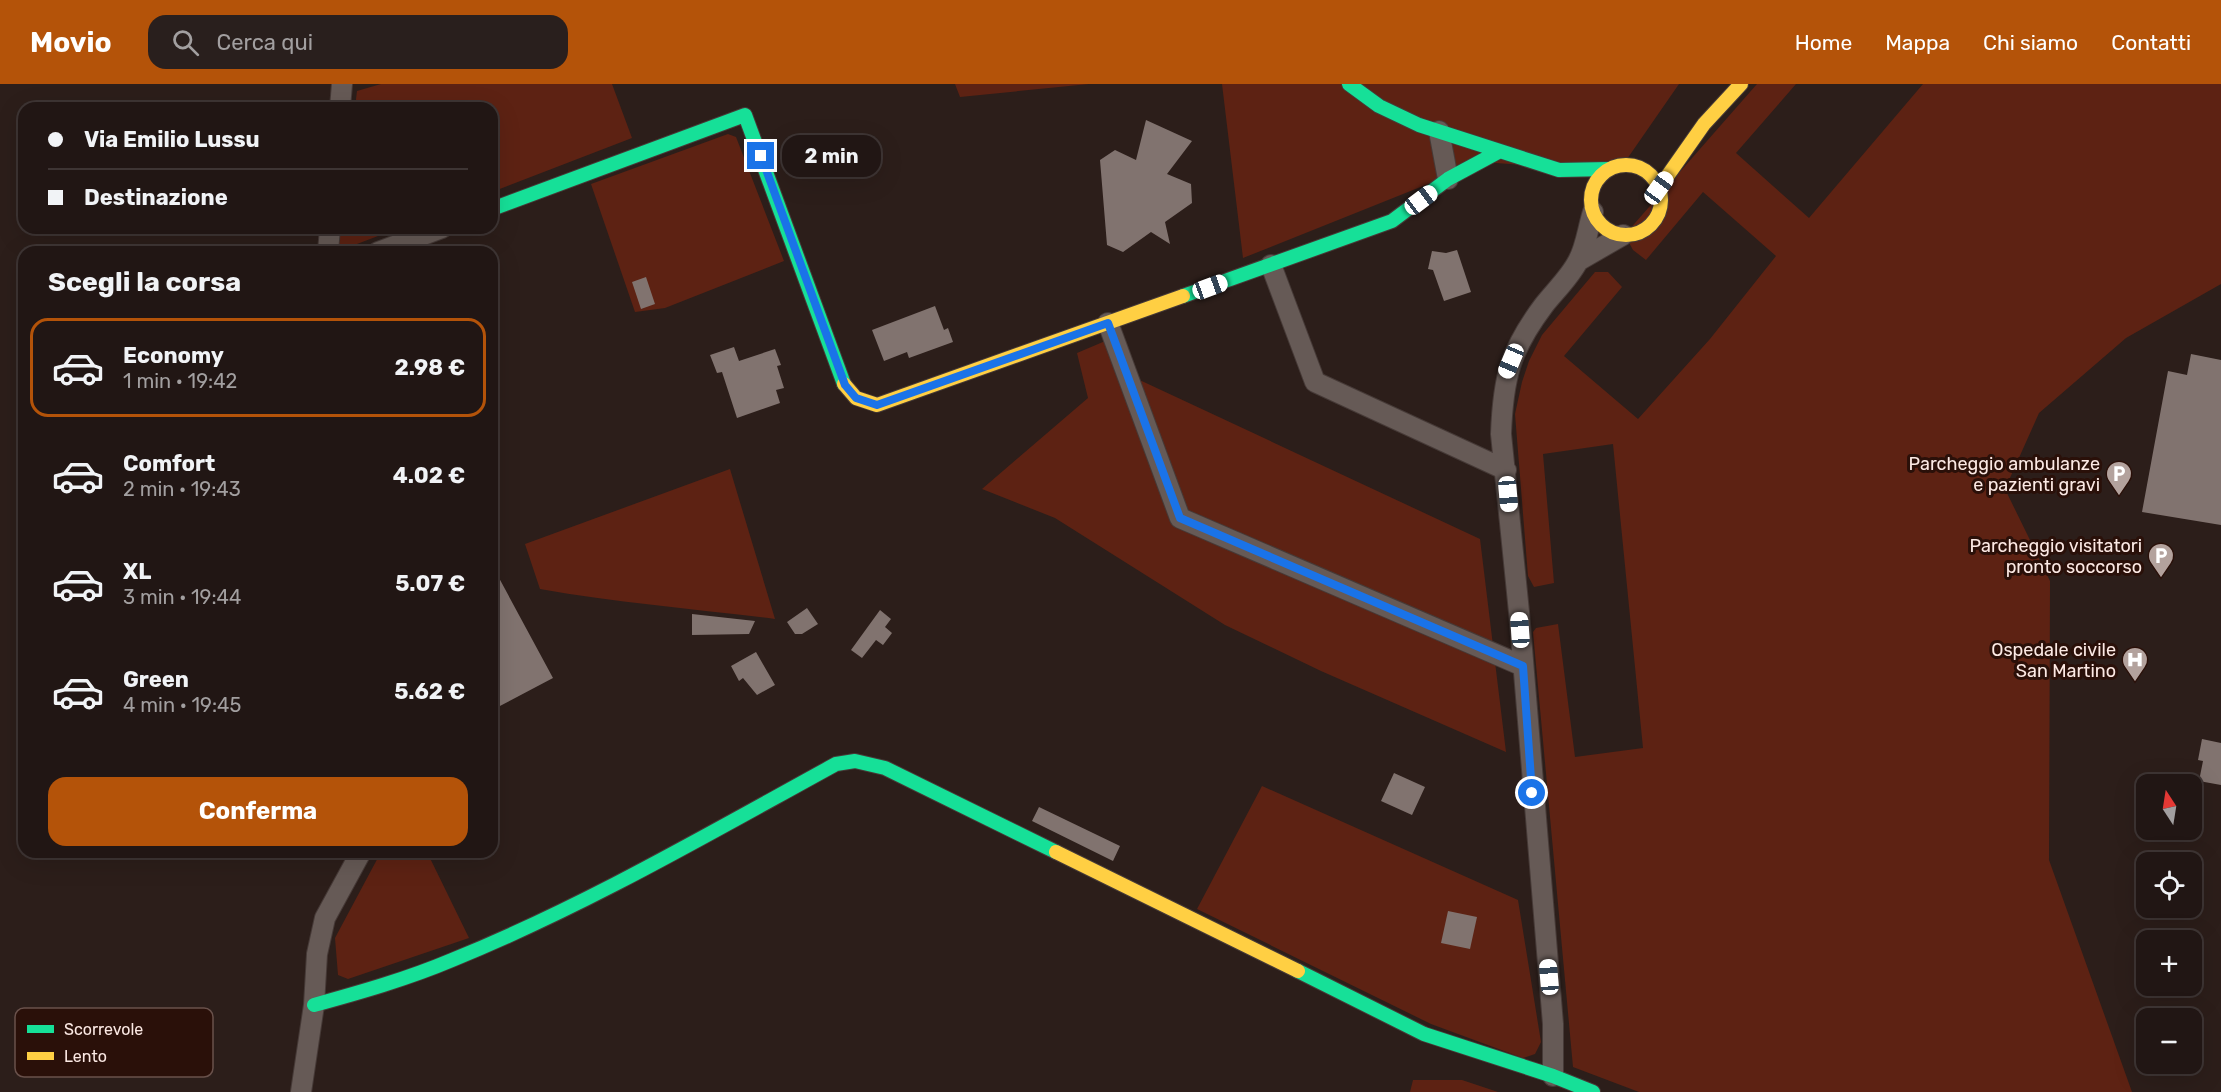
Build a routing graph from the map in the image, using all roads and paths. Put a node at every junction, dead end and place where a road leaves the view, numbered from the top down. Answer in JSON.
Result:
{"nodes":[{"id":1,"x":342,"y":84,"type":"edge"},
{"id":2,"x":1348,"y":84,"type":"edge"},
{"id":3,"x":1741,"y":84,"type":"edge"},
{"id":4,"x":340,"y":102,"type":"edge"},
{"id":5,"x":1704,"y":124,"type":"junction"},
{"id":6,"x":1439,"y":131,"type":"junction"},
{"id":7,"x":1673,"y":145,"type":"dead end"},
{"id":8,"x":1500,"y":151,"type":"junction"},
{"id":9,"x":1559,"y":170,"type":"junction"},
{"id":10,"x":1609,"y":170,"type":"junction"},
{"id":11,"x":1448,"y":179,"type":"junction"},
{"id":12,"x":1659,"y":188,"type":"junction"},
{"id":13,"x":1585,"y":198,"type":"junction"},
{"id":14,"x":498,"y":207,"type":"edge"},
{"id":15,"x":426,"y":234,"type":"edge"},
{"id":16,"x":1623,"y":235,"type":"junction"},
{"id":17,"x":394,"y":246,"type":"edge"},
{"id":18,"x":1578,"y":261,"type":"junction"},
{"id":19,"x":1271,"y":265,"type":"junction"},
{"id":20,"x":1108,"y":323,"type":"junction"},
{"id":21,"x":1506,"y":470,"type":"junction"},
{"id":22,"x":1523,"y":666,"type":"junction"},
{"id":23,"x":358,"y":858,"type":"edge"},
{"id":24,"x":314,"y":1005,"type":"junction"},
{"id":25,"x":1553,"y":1076,"type":"junction"},
{"id":26,"x":301,"y":1092,"type":"edge"},
{"id":27,"x":1593,"y":1092,"type":"edge"}],
"edges":[{"from":1,"to":4,"type":"street"},
{"from":2,"to":6,"type":"street"},
{"from":3,"to":5,"type":"street"},
{"from":5,"to":7,"type":"street"},
{"from":5,"to":12,"type":"street"},
{"from":6,"to":8,"type":"street"},
{"from":6,"to":11,"type":"street"},
{"from":8,"to":9,"type":"street"},
{"from":8,"to":11,"type":"street"},
{"from":9,"to":10,"type":"street"},
{"from":9,"to":13,"type":"street"},
{"from":10,"to":12,"type":"street"},
{"from":10,"to":13,"type":"street"},
{"from":11,"to":19,"type":"street"},
{"from":12,"to":16,"type":"street"},
{"from":13,"to":16,"type":"street"},
{"from":13,"to":18,"type":"street"},
{"from":14,"to":20,"type":"street"},
{"from":15,"to":17,"type":"street"},
{"from":16,"to":18,"type":"street"},
{"from":18,"to":21,"type":"street"},
{"from":19,"to":20,"type":"street"},
{"from":19,"to":21,"type":"street"},
{"from":20,"to":22,"type":"street"},
{"from":21,"to":22,"type":"street"},
{"from":22,"to":25,"type":"street"},
{"from":23,"to":24,"type":"street"},
{"from":24,"to":25,"type":"street"},
{"from":24,"to":26,"type":"street"},
{"from":25,"to":27,"type":"street"}]}
